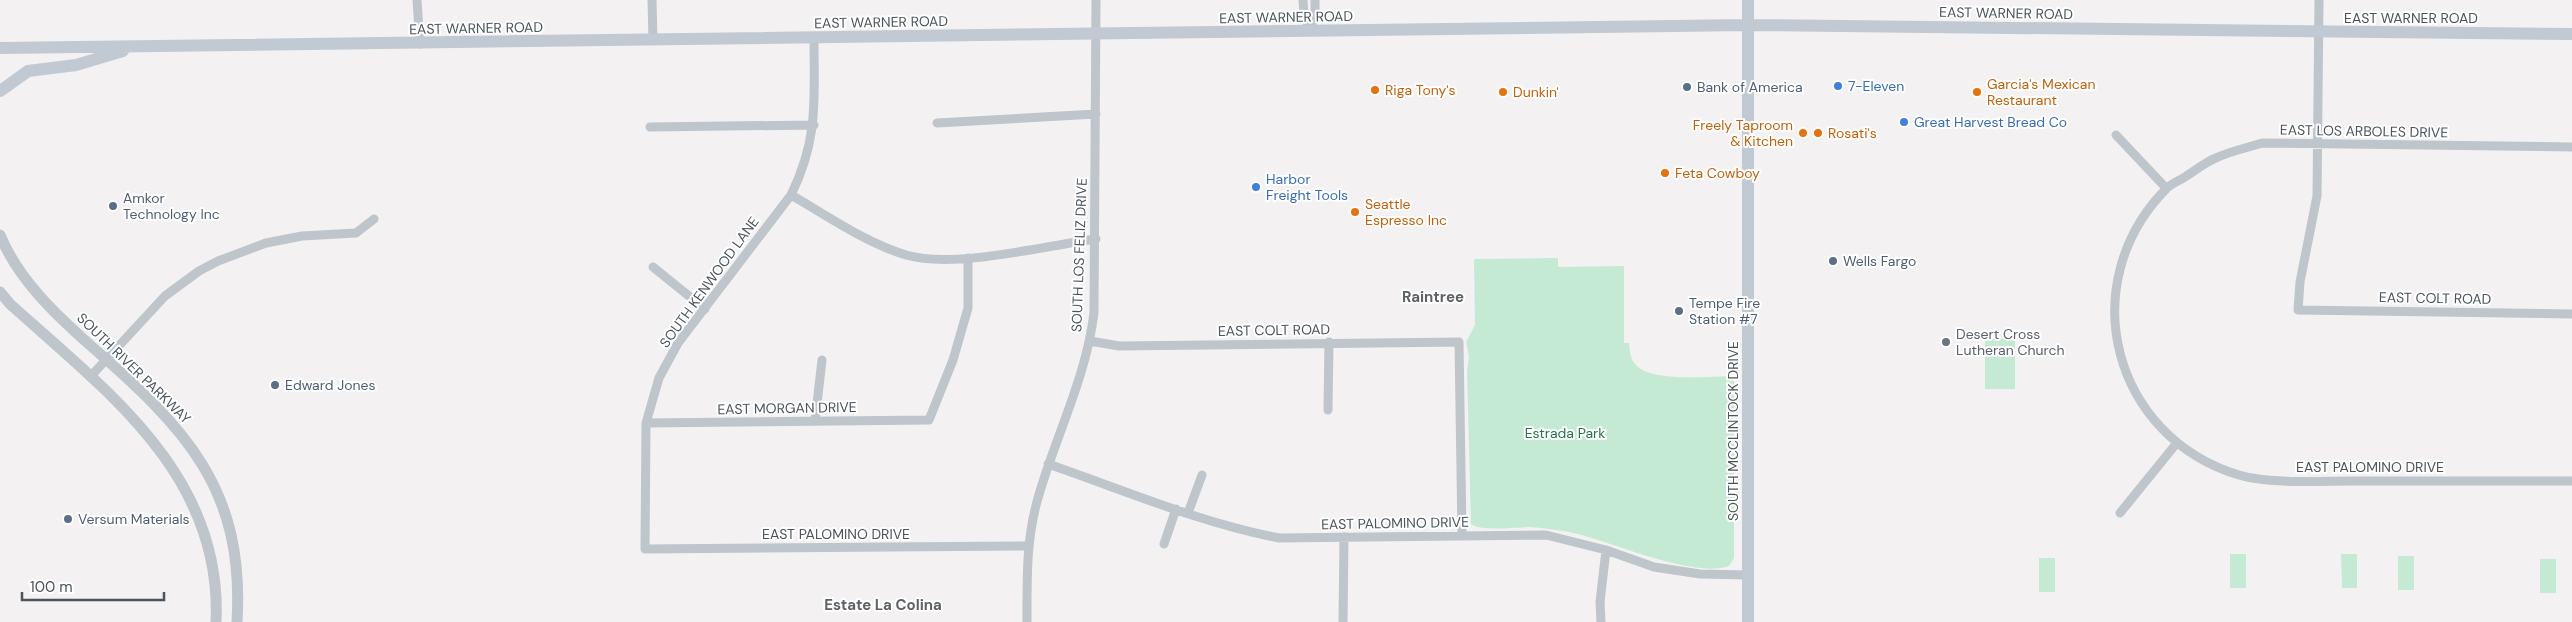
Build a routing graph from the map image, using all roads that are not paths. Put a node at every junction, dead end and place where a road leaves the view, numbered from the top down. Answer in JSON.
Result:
{"nodes":[{"id":1,"x":417,"y":0,"type":"edge"},
{"id":2,"x":652,"y":0,"type":"edge"},
{"id":3,"x":1096,"y":0,"type":"edge"},
{"id":4,"x":1303,"y":0,"type":"edge"},
{"id":5,"x":1315,"y":0,"type":"edge"},
{"id":6,"x":1748,"y":0,"type":"edge"},
{"id":7,"x":2319,"y":0,"type":"edge"},
{"id":8,"x":1747,"y":25,"type":"junction"},
{"id":9,"x":1310,"y":31,"type":"junction"},
{"id":10,"x":2319,"y":32,"type":"junction"},
{"id":11,"x":1096,"y":34,"type":"junction"},
{"id":12,"x":2572,"y":34,"type":"edge"},
{"id":13,"x":814,"y":38,"type":"junction"},
{"id":14,"x":653,"y":40,"type":"junction"},
{"id":15,"x":420,"y":44,"type":"junction"},
{"id":16,"x":137,"y":46,"type":"junction"},
{"id":17,"x":0,"y":48,"type":"edge"},
{"id":18,"x":0,"y":91,"type":"edge"},
{"id":19,"x":1096,"y":114,"type":"junction"},
{"id":20,"x":936,"y":123,"type":"dead end"},
{"id":21,"x":814,"y":125,"type":"junction"},
{"id":22,"x":650,"y":127,"type":"dead end"},
{"id":23,"x":2116,"y":135,"type":"dead end"},
{"id":24,"x":2317,"y":144,"type":"junction"},
{"id":25,"x":2572,"y":147,"type":"edge"},
{"id":26,"x":2166,"y":188,"type":"junction"},
{"id":27,"x":791,"y":195,"type":"junction"},
{"id":28,"x":374,"y":219,"type":"dead end"},
{"id":29,"x":1,"y":238,"type":"edge"},
{"id":30,"x":1096,"y":239,"type":"junction"},
{"id":31,"x":968,"y":258,"type":"junction"},
{"id":32,"x":653,"y":267,"type":"dead end"},
{"id":33,"x":0,"y":292,"type":"edge"},
{"id":34,"x":705,"y":309,"type":"junction"},
{"id":35,"x":2572,"y":314,"type":"edge"},
{"id":36,"x":1090,"y":341,"type":"junction"},
{"id":37,"x":1329,"y":342,"type":"junction"},
{"id":38,"x":106,"y":359,"type":"junction"},
{"id":39,"x":822,"y":360,"type":"dead end"},
{"id":40,"x":90,"y":377,"type":"junction"},
{"id":41,"x":1328,"y":410,"type":"dead end"},
{"id":42,"x":815,"y":421,"type":"junction"},
{"id":43,"x":646,"y":423,"type":"junction"},
{"id":44,"x":2176,"y":444,"type":"junction"},
{"id":45,"x":1048,"y":464,"type":"junction"},
{"id":46,"x":1202,"y":475,"type":"dead end"},
{"id":47,"x":2572,"y":482,"type":"edge"},
{"id":48,"x":1176,"y":509,"type":"junction"},
{"id":49,"x":1188,"y":513,"type":"junction"},
{"id":50,"x":2120,"y":513,"type":"dead end"},
{"id":51,"x":1462,"y":535,"type":"junction"},
{"id":52,"x":1344,"y":537,"type":"junction"},
{"id":53,"x":1164,"y":544,"type":"dead end"},
{"id":54,"x":1028,"y":546,"type":"junction"},
{"id":55,"x":646,"y":549,"type":"joint"},
{"id":56,"x":1606,"y":550,"type":"junction"},
{"id":57,"x":1748,"y":575,"type":"junction"},
{"id":58,"x":216,"y":622,"type":"edge"},
{"id":59,"x":237,"y":622,"type":"edge"},
{"id":60,"x":1027,"y":622,"type":"edge"},
{"id":61,"x":1343,"y":622,"type":"edge"},
{"id":62,"x":1601,"y":622,"type":"edge"},
{"id":63,"x":1748,"y":622,"type":"edge"}],
"edges":[{"from":1,"to":15,"type":"street"},
{"from":2,"to":14,"type":"street"},
{"from":3,"to":11,"type":"street","name":"SOUTH LOS FELIZ DRIVE"},
{"from":4,"to":9,"type":"street"},
{"from":5,"to":9,"type":"street"},
{"from":6,"to":8,"type":"main road","name":"SOUTH MCCLINTOCK DRIVE"},
{"from":7,"to":10,"type":"street"},
{"from":8,"to":9,"type":"main road","name":"EAST WARNER ROAD"},
{"from":8,"to":10,"type":"main road","name":"EAST WARNER ROAD"},
{"from":8,"to":57,"type":"main road","name":"SOUTH MCCLINTOCK DRIVE"},
{"from":9,"to":11,"type":"main road","name":"EAST WARNER ROAD"},
{"from":10,"to":12,"type":"main road","name":"EAST WARNER ROAD"},
{"from":10,"to":24,"type":"street"},
{"from":11,"to":13,"type":"main road","name":"EAST WARNER ROAD"},
{"from":11,"to":19,"type":"street","name":"SOUTH LOS FELIZ DRIVE"},
{"from":13,"to":14,"type":"main road","name":"EAST WARNER ROAD"},
{"from":13,"to":21,"type":"street","name":"SOUTH KENWOOD LANE"},
{"from":14,"to":15,"type":"main road","name":"EAST WARNER ROAD"},
{"from":15,"to":16,"type":"main road","name":"EAST WARNER ROAD"},
{"from":16,"to":17,"type":"main road","name":"EAST WARNER ROAD"},
{"from":16,"to":18,"type":"main road"},
{"from":19,"to":20,"type":"street"},
{"from":19,"to":30,"type":"street","name":"SOUTH LOS FELIZ DRIVE"},
{"from":21,"to":22,"type":"street"},
{"from":21,"to":27,"type":"street","name":"SOUTH KENWOOD LANE"},
{"from":23,"to":26,"type":"street"},
{"from":24,"to":25,"type":"street","name":"EAST LOS ARBOLES DRIVE"},
{"from":24,"to":26,"type":"street","name":"EAST LOS ARBOLES DRIVE"},
{"from":24,"to":35,"type":"street","name":"EAST COLT ROAD"},
{"from":26,"to":44,"type":"street","name":"EAST PALOMINO DRIVE"},
{"from":27,"to":31,"type":"street"},
{"from":27,"to":34,"type":"street","name":"SOUTH KENWOOD LANE"},
{"from":28,"to":38,"type":"street"},
{"from":29,"to":38,"type":"street","name":"SOUTH RIVER PARKWAY"},
{"from":30,"to":31,"type":"street"},
{"from":30,"to":36,"type":"street","name":"SOUTH LOS FELIZ DRIVE"},
{"from":31,"to":42,"type":"street","name":"EAST MORGAN DRIVE"},
{"from":32,"to":34,"type":"street"},
{"from":33,"to":40,"type":"street"},
{"from":34,"to":43,"type":"street","name":"SOUTH KENWOOD LANE"},
{"from":36,"to":37,"type":"street","name":"EAST COLT ROAD"},
{"from":36,"to":45,"type":"street","name":"SOUTH LOS FELIZ DRIVE"},
{"from":37,"to":41,"type":"street"},
{"from":37,"to":51,"type":"street","name":"EAST COLT ROAD"},
{"from":38,"to":40,"type":"street"},
{"from":38,"to":59,"type":"street","name":"SOUTH RIVER PARKWAY"},
{"from":39,"to":42,"type":"street"},
{"from":40,"to":58,"type":"street"},
{"from":42,"to":43,"type":"street","name":"EAST MORGAN DRIVE"},
{"from":43,"to":55,"type":"street","name":"SOUTH KENWOOD LANE"},
{"from":44,"to":47,"type":"street","name":"EAST PALOMINO DRIVE"},
{"from":44,"to":50,"type":"street"},
{"from":45,"to":48,"type":"street","name":"EAST PALOMINO DRIVE"},
{"from":45,"to":54,"type":"street","name":"SOUTH LOS FELIZ DRIVE"},
{"from":46,"to":49,"type":"street"},
{"from":48,"to":49,"type":"street","name":"EAST PALOMINO DRIVE"},
{"from":48,"to":53,"type":"street"},
{"from":49,"to":52,"type":"street","name":"EAST PALOMINO DRIVE"},
{"from":51,"to":52,"type":"street","name":"EAST PALOMINO DRIVE"},
{"from":51,"to":56,"type":"street","name":"EAST PALOMINO DRIVE"},
{"from":52,"to":61,"type":"street"},
{"from":54,"to":55,"type":"street","name":"EAST PALOMINO DRIVE"},
{"from":54,"to":60,"type":"street","name":"SOUTH LOS FELIZ DRIVE"},
{"from":56,"to":57,"type":"street","name":"EAST PALOMINO DRIVE"},
{"from":56,"to":62,"type":"street"},
{"from":57,"to":63,"type":"main road","name":"SOUTH MCCLINTOCK DRIVE"}]}
